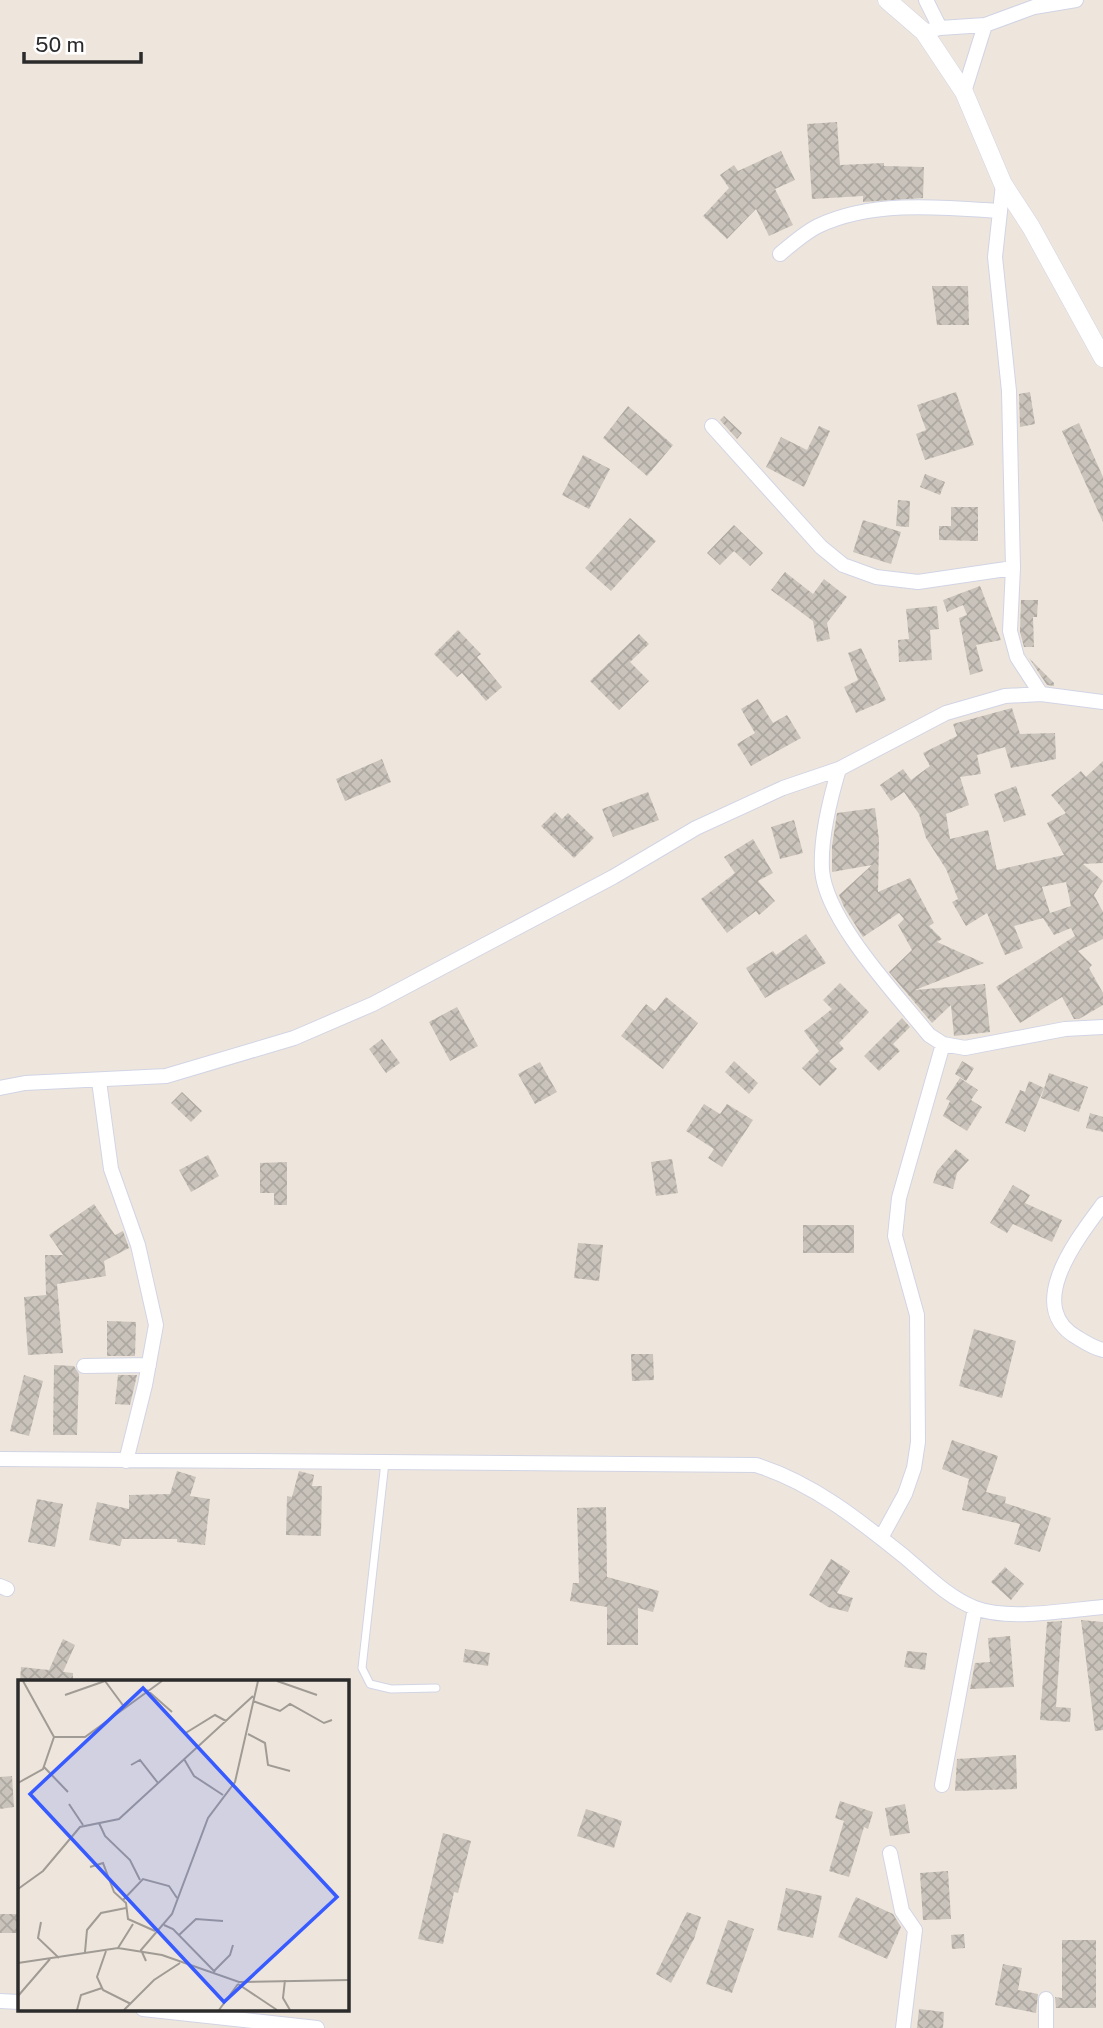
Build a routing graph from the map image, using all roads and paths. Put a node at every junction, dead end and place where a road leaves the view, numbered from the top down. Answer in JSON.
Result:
{"nodes":[{"id":1,"x":887,"y":0,"type":"edge"},
{"id":2,"x":926,"y":0,"type":"edge"},
{"id":3,"x":1076,"y":0,"type":"edge"},
{"id":4,"x":985,"y":25,"type":"junction"},
{"id":5,"x":932,"y":30,"type":"junction"},
{"id":6,"x":964,"y":92,"type":"junction"},
{"id":7,"x":1003,"y":184,"type":"junction"},
{"id":8,"x":999,"y":211,"type":"junction"},
{"id":9,"x":779,"y":254,"type":"dead end"},
{"id":10,"x":1103,"y":358,"type":"edge"},
{"id":11,"x":712,"y":426,"type":"dead end"},
{"id":12,"x":1013,"y":568,"type":"junction"},
{"id":13,"x":1041,"y":694,"type":"junction"},
{"id":14,"x":1103,"y":702,"type":"edge"},
{"id":15,"x":839,"y":769,"type":"junction"},
{"id":16,"x":1103,"y":1027,"type":"edge"},
{"id":17,"x":943,"y":1044,"type":"junction"},
{"id":18,"x":99,"y":1081,"type":"junction"},
{"id":19,"x":0,"y":1088,"type":"edge"},
{"id":20,"x":1103,"y":1204,"type":"edge"},
{"id":21,"x":1103,"y":1350,"type":"edge"},
{"id":22,"x":149,"y":1365,"type":"junction"},
{"id":23,"x":84,"y":1366,"type":"dead end"},
{"id":24,"x":0,"y":1459,"type":"edge"},
{"id":25,"x":126,"y":1461,"type":"junction"},
{"id":26,"x":385,"y":1462,"type":"junction"},
{"id":27,"x":881,"y":1538,"type":"junction"},
{"id":28,"x":1103,"y":1607,"type":"edge"},
{"id":29,"x":975,"y":1608,"type":"junction"},
{"id":30,"x":436,"y":1688,"type":"dead end"},
{"id":31,"x":942,"y":1785,"type":"dead end"},
{"id":32,"x":890,"y":1853,"type":"dead end"},
{"id":33,"x":1046,"y":1999,"type":"dead end"},
{"id":34,"x":0,"y":2001,"type":"edge"},
{"id":35,"x":18,"y":2002,"type":"edge"},
{"id":36,"x":174,"y":2010,"type":"edge"},
{"id":37,"x":190,"y":2012,"type":"junction"},
{"id":38,"x":190,"y":2028,"type":"edge"},
{"id":39,"x":317,"y":2028,"type":"edge"},
{"id":40,"x":903,"y":2028,"type":"edge"},
{"id":41,"x":1046,"y":2028,"type":"edge"}],
"edges":[{"from":1,"to":5,"type":"street"},
{"from":2,"to":5,"type":"street"},
{"from":3,"to":4,"type":"street"},
{"from":4,"to":5,"type":"street"},
{"from":4,"to":6,"type":"street"},
{"from":5,"to":6,"type":"street"},
{"from":6,"to":7,"type":"street"},
{"from":7,"to":8,"type":"street"},
{"from":7,"to":10,"type":"street"},
{"from":8,"to":9,"type":"street"},
{"from":8,"to":12,"type":"street"},
{"from":11,"to":12,"type":"street"},
{"from":12,"to":13,"type":"street"},
{"from":13,"to":14,"type":"street"},
{"from":13,"to":15,"type":"street"},
{"from":15,"to":17,"type":"street"},
{"from":15,"to":18,"type":"street"},
{"from":16,"to":17,"type":"street"},
{"from":17,"to":27,"type":"street"},
{"from":18,"to":19,"type":"street"},
{"from":18,"to":22,"type":"street"},
{"from":20,"to":21,"type":"street"},
{"from":22,"to":23,"type":"street"},
{"from":22,"to":25,"type":"street"},
{"from":24,"to":25,"type":"street"},
{"from":25,"to":26,"type":"street"},
{"from":26,"to":27,"type":"street"},
{"from":26,"to":30,"type":"lane"},
{"from":27,"to":29,"type":"street"},
{"from":28,"to":29,"type":"street"},
{"from":29,"to":31,"type":"street"},
{"from":32,"to":40,"type":"street"},
{"from":33,"to":41,"type":"street"},
{"from":34,"to":35,"type":"street"},
{"from":36,"to":37,"type":"street"},
{"from":37,"to":38,"type":"street"},
{"from":37,"to":39,"type":"street"}]}
